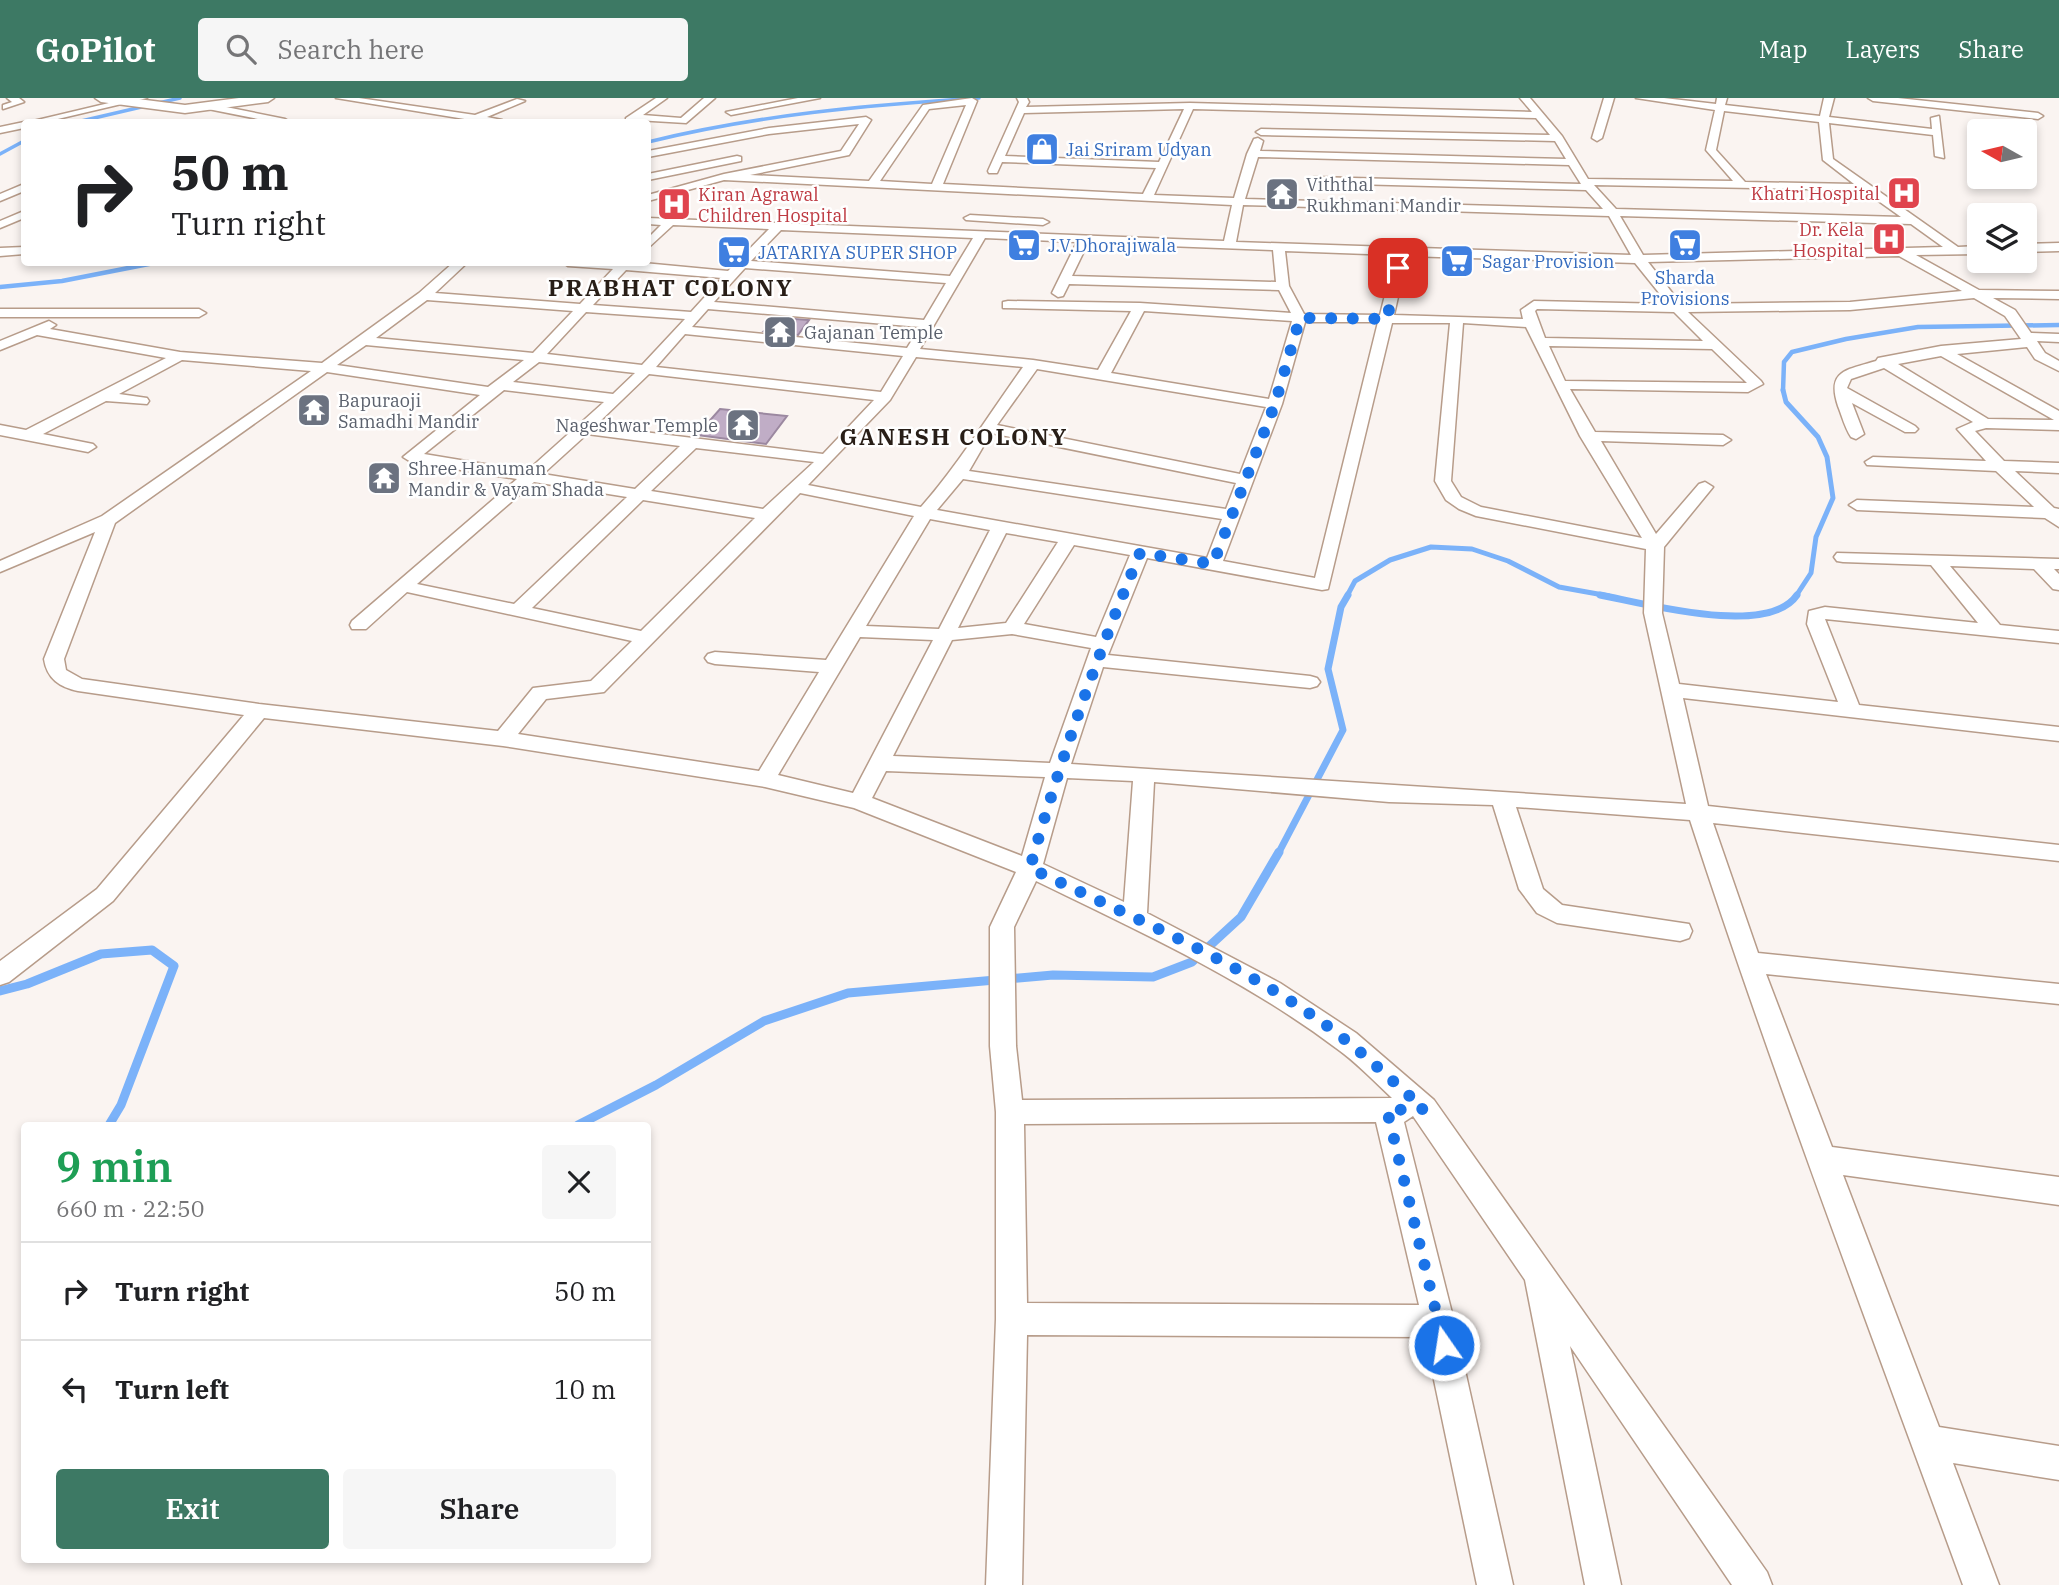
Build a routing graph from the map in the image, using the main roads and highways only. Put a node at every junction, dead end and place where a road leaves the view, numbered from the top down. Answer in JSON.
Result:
{"nodes":[{"id":1,"x":101,"y":98,"type":"edge"},
{"id":2,"x":268,"y":98,"type":"edge"},
{"id":3,"x":138,"y":101,"type":"edge"}],
"edges":[{"from":1,"to":3,"type":"main road"},
{"from":2,"to":3,"type":"main road"}]}
